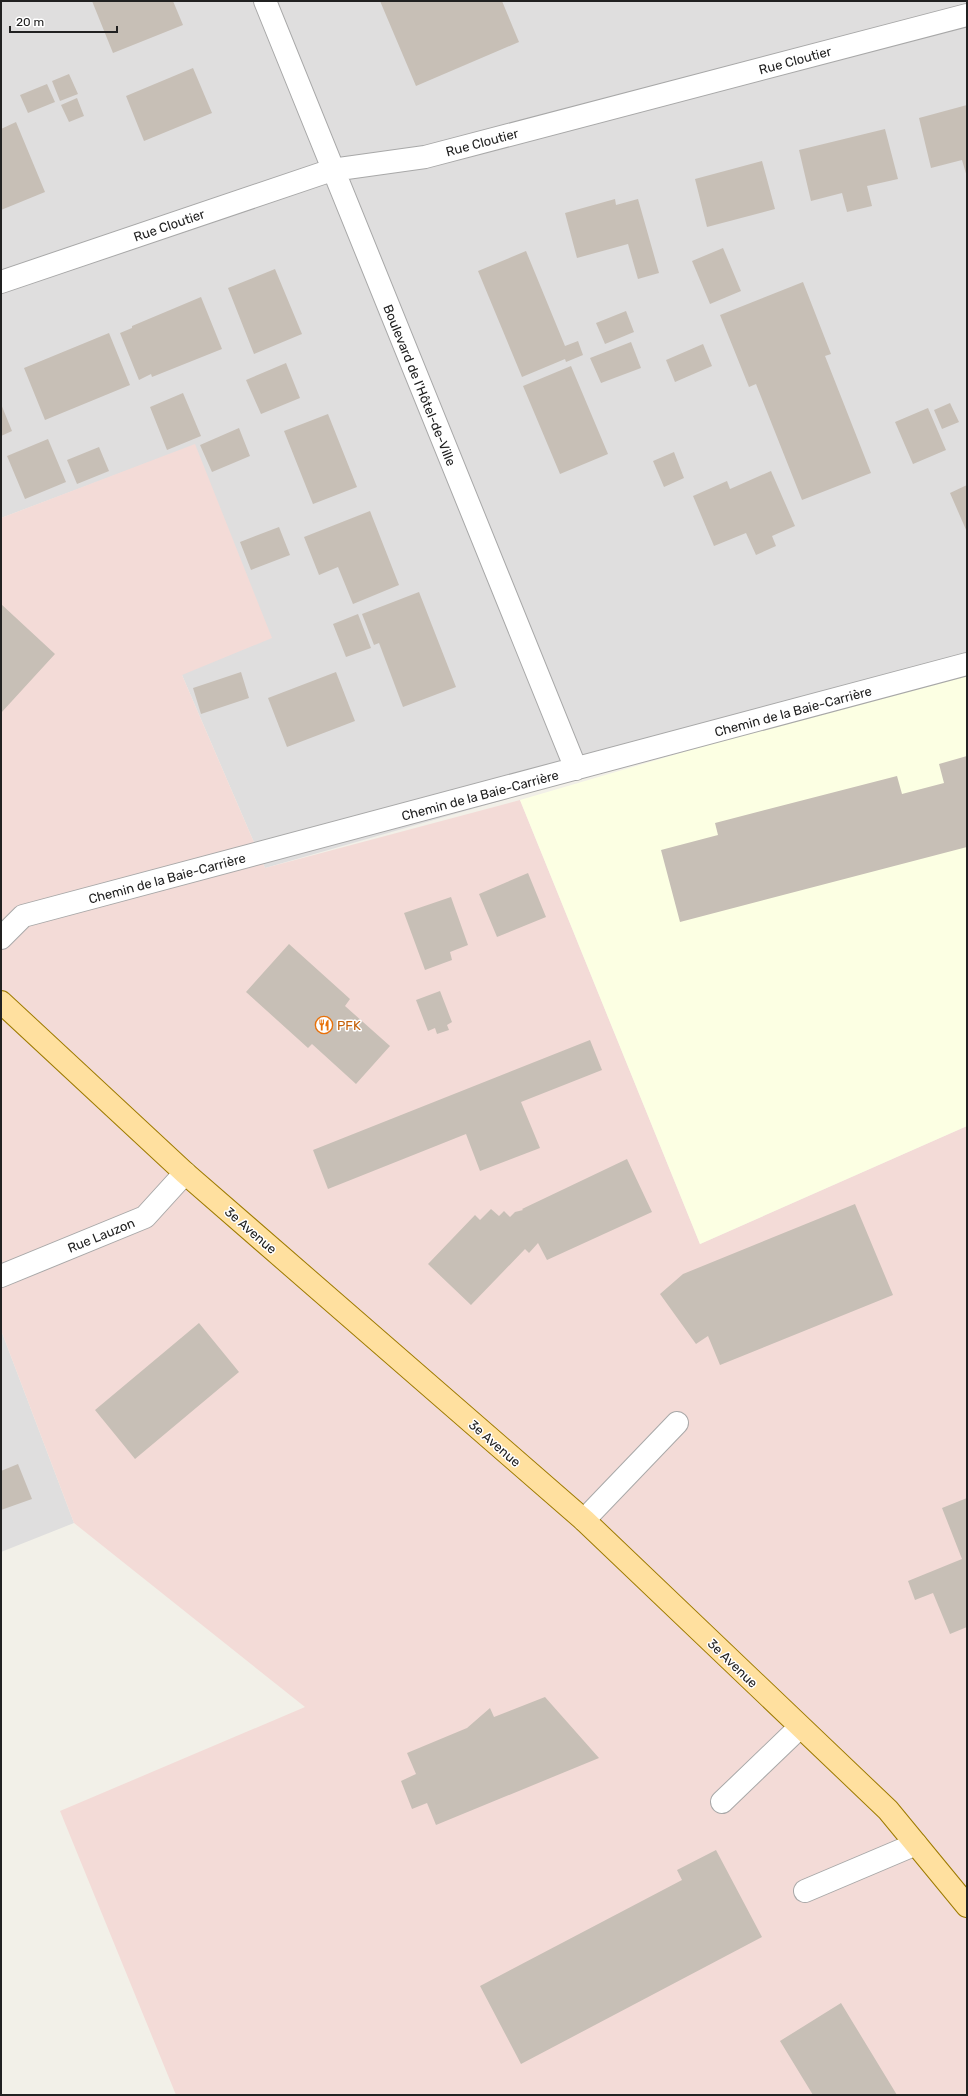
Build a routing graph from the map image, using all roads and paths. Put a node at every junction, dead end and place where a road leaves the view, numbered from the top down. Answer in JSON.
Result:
{"nodes":[{"id":1,"x":265,"y":1,"type":"edge"},
{"id":2,"x":963,"y":1,"type":"edge"},
{"id":3,"x":967,"y":14,"type":"edge"},
{"id":4,"x":332,"y":170,"type":"junction"},
{"id":5,"x":1,"y":282,"type":"edge"},
{"id":6,"x":967,"y":664,"type":"edge"},
{"id":7,"x":576,"y":769,"type":"junction"},
{"id":8,"x":1,"y":938,"type":"edge"},
{"id":9,"x":1,"y":1002,"type":"edge"},
{"id":10,"x":185,"y":1173,"type":"junction"},
{"id":11,"x":1,"y":1276,"type":"edge"},
{"id":12,"x":677,"y":1423,"type":"dead end"},
{"id":13,"x":584,"y":1520,"type":"junction"},
{"id":14,"x":800,"y":1727,"type":"junction"},
{"id":15,"x":722,"y":1802,"type":"dead end"},
{"id":16,"x":916,"y":1844,"type":"junction"},
{"id":17,"x":805,"y":1891,"type":"dead end"},
{"id":18,"x":967,"y":1906,"type":"edge"}],
"edges":[{"from":1,"to":4,"type":"street","name":"Boulevard de l'Hôtel-de-Ville"},
{"from":2,"to":3,"type":"street"},
{"from":3,"to":4,"type":"street","name":"Rue Cloutier"},
{"from":4,"to":5,"type":"street","name":"Rue Cloutier"},
{"from":4,"to":7,"type":"street","name":"Boulevard de l'Hôtel-de-Ville"},
{"from":6,"to":7,"type":"street","name":"Chemin de la Baie-Carrière"},
{"from":7,"to":8,"type":"street","name":"Chemin de la Baie-Carrière"},
{"from":9,"to":10,"type":"main road","name":"3e Avenue"},
{"from":10,"to":11,"type":"street","name":"Rue Lauzon"},
{"from":10,"to":13,"type":"main road","name":"3e Avenue"},
{"from":12,"to":13,"type":"street"},
{"from":13,"to":14,"type":"main road","name":"3e Avenue"},
{"from":14,"to":15,"type":"street"},
{"from":14,"to":16,"type":"main road","name":"3e Avenue"},
{"from":16,"to":17,"type":"street"},
{"from":16,"to":18,"type":"main road","name":"3e Avenue"}]}
